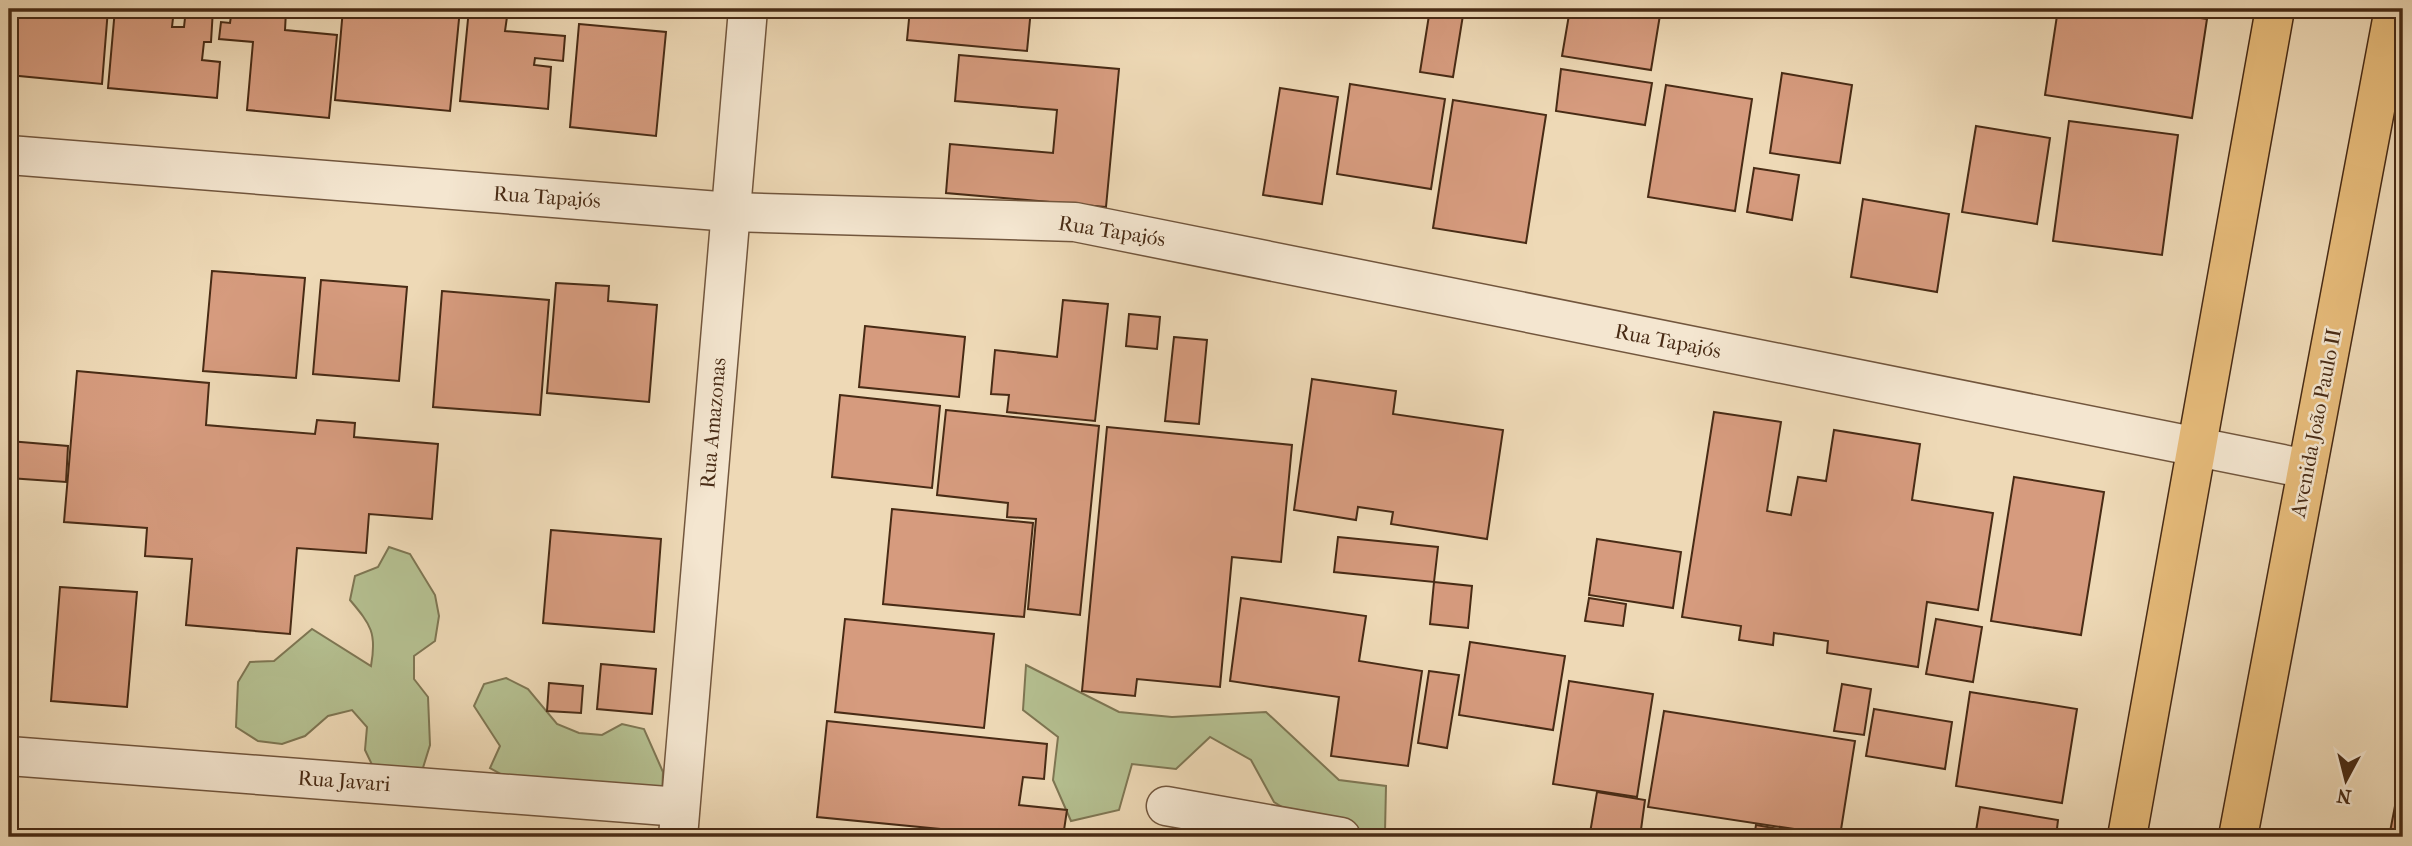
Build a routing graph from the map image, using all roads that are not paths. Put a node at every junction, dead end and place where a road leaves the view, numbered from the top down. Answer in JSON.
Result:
{"nodes":[{"id":1,"x":748,"y":9,"type":"edge"},
{"id":2,"x":2275,"y":9,"type":"edge"},
{"id":3,"x":2394,"y":9,"type":"edge"},
{"id":4,"x":9,"y":155,"type":"edge"},
{"id":5,"x":731,"y":212,"type":"junction"},
{"id":6,"x":2198,"y":448,"type":"junction"},
{"id":7,"x":2307,"y":469,"type":"junction"},
{"id":8,"x":9,"y":756,"type":"edge"},
{"id":9,"x":1166,"y":806,"type":"dead end"},
{"id":10,"x":679,"y":822,"type":"edge"},
{"id":11,"x":1341,"y":837,"type":"edge"},
{"id":12,"x":2127,"y":837,"type":"edge"},
{"id":13,"x":2238,"y":837,"type":"edge"}],
"edges":[{"from":1,"to":5,"type":"street","name":"Rua Amazonas"},
{"from":2,"to":6,"type":"main road"},
{"from":3,"to":7,"type":"main road","name":"Avenida João Paulo II"},
{"from":4,"to":5,"type":"street","name":"Rua Tapajós"},
{"from":5,"to":6,"type":"street","name":"Rua Tapajós"},
{"from":5,"to":10,"type":"street","name":"Rua Amazonas"},
{"from":6,"to":7,"type":"street","name":"Rua Tapajós"},
{"from":6,"to":12,"type":"main road"},
{"from":7,"to":13,"type":"main road","name":"Avenida João Paulo II"},
{"from":8,"to":10,"type":"street","name":"Rua Javari"},
{"from":9,"to":11,"type":"street"}]}
